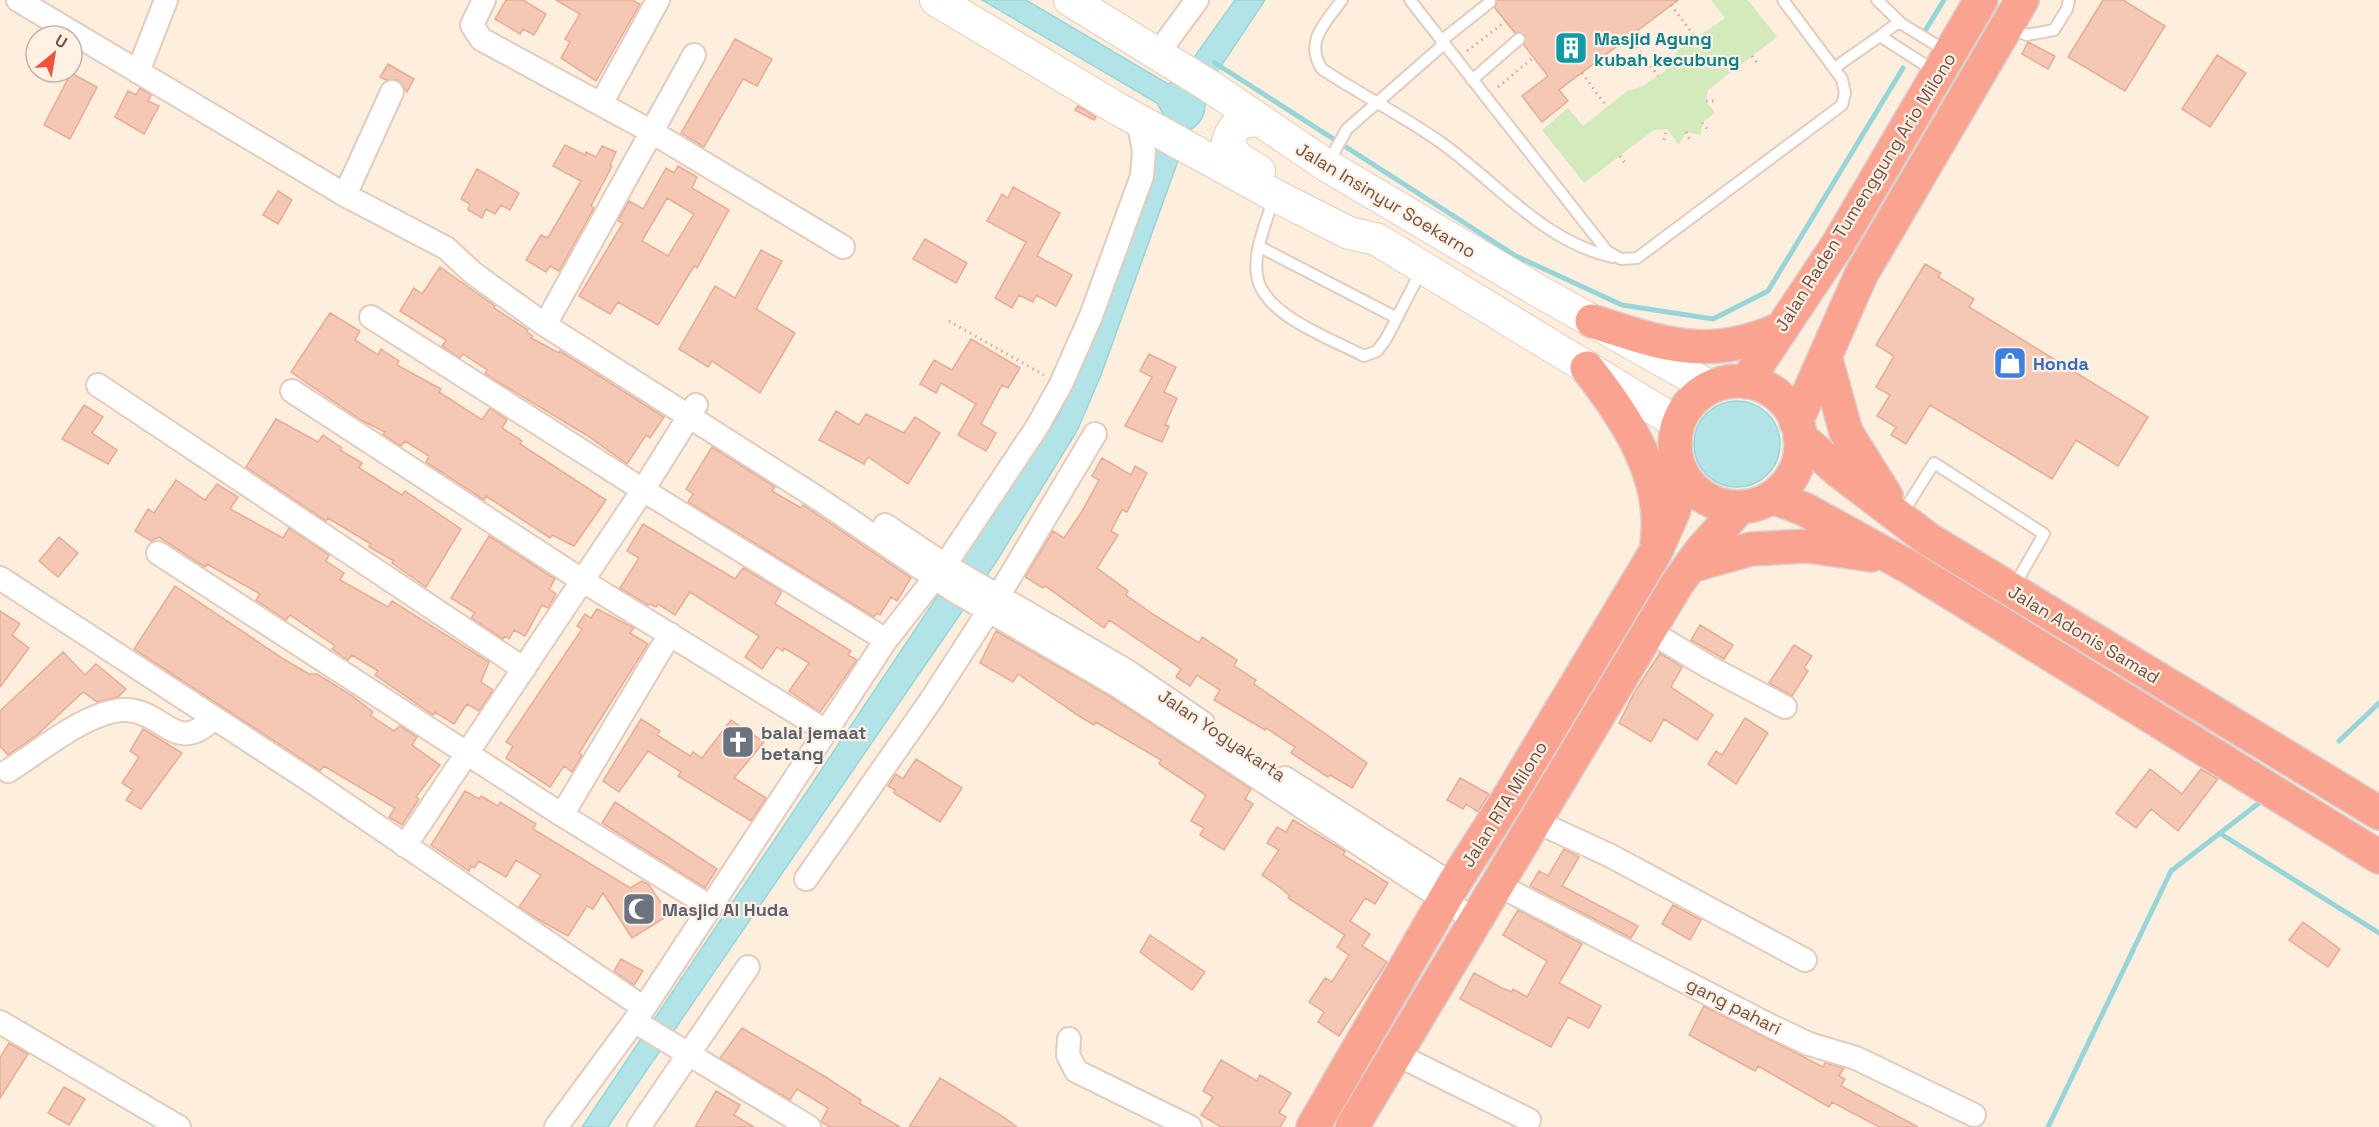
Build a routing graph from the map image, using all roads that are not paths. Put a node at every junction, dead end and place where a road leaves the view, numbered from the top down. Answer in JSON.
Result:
{"nodes":[{"id":1,"x":18,"y":0,"type":"edge"},
{"id":2,"x":166,"y":0,"type":"edge"},
{"id":3,"x":484,"y":0,"type":"edge"},
{"id":4,"x":658,"y":0,"type":"edge"},
{"id":5,"x":936,"y":0,"type":"edge"},
{"id":6,"x":1070,"y":0,"type":"edge"},
{"id":7,"x":1197,"y":0,"type":"edge"},
{"id":8,"x":1342,"y":0,"type":"edge"},
{"id":9,"x":1410,"y":0,"type":"edge"},
{"id":10,"x":1783,"y":0,"type":"edge"},
{"id":11,"x":1877,"y":0,"type":"edge"},
{"id":12,"x":1981,"y":0,"type":"edge"},
{"id":13,"x":2069,"y":0,"type":"edge"},
{"id":14,"x":1490,"y":2,"type":"dead end"},
{"id":15,"x":2014,"y":14,"type":"edge"},
{"id":16,"x":1902,"y":24,"type":"junction"},
{"id":17,"x":1880,"y":36,"type":"junction"},
{"id":18,"x":1520,"y":39,"type":"dead end"},
{"id":19,"x":1442,"y":42,"type":"junction"},
{"id":20,"x":1158,"y":53,"type":"junction"},
{"id":21,"x":694,"y":55,"type":"dead end"},
{"id":22,"x":1944,"y":64,"type":"junction"},
{"id":23,"x":1834,"y":68,"type":"junction"},
{"id":24,"x":138,"y":72,"type":"junction"},
{"id":25,"x":1472,"y":80,"type":"junction"},
{"id":26,"x":1202,"y":81,"type":"junction"},
{"id":27,"x":392,"y":92,"type":"dead end"},
{"id":28,"x":1376,"y":103,"type":"junction"},
{"id":29,"x":601,"y":104,"type":"junction"},
{"id":30,"x":1259,"y":120,"type":"junction"},
{"id":31,"x":652,"y":132,"type":"junction"},
{"id":32,"x":1175,"y":137,"type":"junction"},
{"id":33,"x":1330,"y":160,"type":"junction"},
{"id":34,"x":345,"y":195,"type":"junction"},
{"id":35,"x":1274,"y":195,"type":"junction"},
{"id":36,"x":1377,"y":238,"type":"junction"},
{"id":37,"x":843,"y":247,"type":"dead end"},
{"id":38,"x":1260,"y":247,"type":"junction"},
{"id":39,"x":1622,"y":259,"type":"junction"},
{"id":40,"x":1422,"y":268,"type":"junction"},
{"id":41,"x":1542,"y":293,"type":"junction"},
{"id":42,"x":371,"y":317,"type":"dead end"},
{"id":43,"x":1397,"y":318,"type":"junction"},
{"id":44,"x":549,"y":319,"type":"junction"},
{"id":45,"x":1592,"y":321,"type":"junction"},
{"id":46,"x":1782,"y":328,"type":"junction"},
{"id":47,"x":1523,"y":330,"type":"junction"},
{"id":48,"x":1825,"y":356,"type":"junction"},
{"id":49,"x":1587,"y":368,"type":"junction"},
{"id":50,"x":1746,"y":382,"type":"junction"},
{"id":51,"x":98,"y":385,"type":"dead end"},
{"id":52,"x":1710,"y":387,"type":"junction"},
{"id":53,"x":292,"y":391,"type":"dead end"},
{"id":54,"x":692,"y":411,"type":"junction"},
{"id":55,"x":1678,"y":423,"type":"junction"},
{"id":56,"x":1798,"y":430,"type":"junction"},
{"id":57,"x":1095,"y":434,"type":"dead end"},
{"id":58,"x":1683,"y":475,"type":"junction"},
{"id":59,"x":643,"y":490,"type":"junction"},
{"id":60,"x":1772,"y":497,"type":"junction"},
{"id":61,"x":1740,"y":507,"type":"junction"},
{"id":62,"x":1900,"y":517,"type":"junction"},
{"id":63,"x":1928,"y":539,"type":"junction"},
{"id":64,"x":1655,"y":552,"type":"junction"},
{"id":65,"x":158,"y":553,"type":"dead end"},
{"id":66,"x":1690,"y":566,"type":"junction"},
{"id":67,"x":1909,"y":567,"type":"junction"},
{"id":68,"x":949,"y":576,"type":"junction"},
{"id":69,"x":0,"y":578,"type":"edge"},
{"id":70,"x":583,"y":581,"type":"junction"},
{"id":71,"x":2012,"y":590,"type":"junction"},
{"id":72,"x":989,"y":600,"type":"junction"},
{"id":73,"x":1649,"y":631,"type":"junction"},
{"id":74,"x":670,"y":634,"type":"junction"},
{"id":75,"x":886,"y":640,"type":"junction"},
{"id":76,"x":524,"y":669,"type":"junction"},
{"id":77,"x":1785,"y":707,"type":"dead end"},
{"id":78,"x":214,"y":718,"type":"junction"},
{"id":79,"x":826,"y":731,"type":"junction"},
{"id":80,"x":467,"y":754,"type":"junction"},
{"id":81,"x":8,"y":771,"type":"dead end"},
{"id":82,"x":2379,"y":813,"type":"edge"},
{"id":83,"x":562,"y":815,"type":"junction"},
{"id":84,"x":1534,"y":821,"type":"junction"},
{"id":85,"x":405,"y":846,"type":"junction"},
{"id":86,"x":2379,"y":857,"type":"edge"},
{"id":87,"x":806,"y":879,"type":"dead end"},
{"id":88,"x":1498,"y":885,"type":"junction"},
{"id":89,"x":1449,"y":892,"type":"junction"},
{"id":90,"x":711,"y":907,"type":"junction"},
{"id":91,"x":1476,"y":921,"type":"junction"},
{"id":92,"x":1805,"y":960,"type":"dead end"},
{"id":93,"x":748,"y":967,"type":"dead end"},
{"id":94,"x":643,"y":1020,"type":"junction"},
{"id":95,"x":0,"y":1022,"type":"edge"},
{"id":96,"x":1069,"y":1039,"type":"dead end"},
{"id":97,"x":682,"y":1051,"type":"junction"},
{"id":98,"x":1395,"y":1054,"type":"junction"},
{"id":99,"x":1974,"y":1115,"type":"dead end"},
{"id":100,"x":1529,"y":1120,"type":"dead end"},
{"id":101,"x":179,"y":1127,"type":"edge"},
{"id":102,"x":556,"y":1127,"type":"edge"},
{"id":103,"x":639,"y":1127,"type":"edge"},
{"id":104,"x":809,"y":1127,"type":"edge"},
{"id":105,"x":1190,"y":1127,"type":"edge"},
{"id":106,"x":1313,"y":1127,"type":"edge"},
{"id":107,"x":1352,"y":1127,"type":"edge"}],
"edges":[{"from":1,"to":24,"type":"street"},
{"from":2,"to":24,"type":"street"},
{"from":3,"to":29,"type":"street"},
{"from":4,"to":29,"type":"street"},
{"from":5,"to":32,"type":"street"},
{"from":6,"to":20,"type":"street","name":"Jalan Insinyur Soekarno"},
{"from":7,"to":20,"type":"street"},
{"from":8,"to":28,"type":"lane"},
{"from":9,"to":19,"type":"lane"},
{"from":10,"to":23,"type":"lane"},
{"from":11,"to":16,"type":"lane"},
{"from":12,"to":22,"type":"highway","name":"Jalan Raden Tumenggung Ario Milono"},
{"from":13,"to":15,"type":"lane"},
{"from":14,"to":19,"type":"lane"},
{"from":15,"to":48,"type":"highway","name":"Jalan Raden Tumenggung Ario Milono"},
{"from":16,"to":17,"type":"lane"},
{"from":16,"to":22,"type":"lane"},
{"from":17,"to":22,"type":"lane"},
{"from":17,"to":23,"type":"lane"},
{"from":18,"to":25,"type":"lane"},
{"from":19,"to":25,"type":"lane"},
{"from":19,"to":28,"type":"lane"},
{"from":20,"to":26,"type":"street","name":"Jalan Insinyur Soekarno"},
{"from":21,"to":31,"type":"street"},
{"from":22,"to":46,"type":"highway","name":"Jalan Raden Tumenggung Ario Milono"},
{"from":23,"to":39,"type":"lane"},
{"from":24,"to":34,"type":"street"},
{"from":25,"to":39,"type":"lane"},
{"from":26,"to":30,"type":"street","name":"Jalan Insinyur Soekarno"},
{"from":26,"to":32,"type":"street"},
{"from":27,"to":34,"type":"street"},
{"from":28,"to":33,"type":"lane"},
{"from":28,"to":39,"type":"lane"},
{"from":29,"to":31,"type":"street"},
{"from":30,"to":33,"type":"street","name":"Jalan Insinyur Soekarno"},
{"from":30,"to":36,"type":"street"},
{"from":31,"to":37,"type":"street"},
{"from":31,"to":44,"type":"street"},
{"from":32,"to":35,"type":"street"},
{"from":32,"to":68,"type":"street"},
{"from":33,"to":41,"type":"street","name":"Jalan Insinyur Soekarno"},
{"from":34,"to":44,"type":"street"},
{"from":35,"to":36,"type":"street"},
{"from":35,"to":38,"type":"lane"},
{"from":36,"to":40,"type":"street"},
{"from":38,"to":43,"type":"lane"},
{"from":38,"to":43,"type":"lane"},
{"from":40,"to":43,"type":"lane"},
{"from":40,"to":47,"type":"street"},
{"from":41,"to":45,"type":"street","name":"Jalan Insinyur Soekarno"},
{"from":41,"to":47,"type":"street"},
{"from":42,"to":59,"type":"street"},
{"from":44,"to":54,"type":"street"},
{"from":45,"to":46,"type":"highway"},
{"from":45,"to":52,"type":"street","name":"Jalan Insinyur Soekarno"},
{"from":46,"to":50,"type":"highway","name":"Jalan Raden Tumenggung Ario Milono"},
{"from":47,"to":49,"type":"street"},
{"from":48,"to":56,"type":"highway","name":"Jalan Raden Tumenggung Ario Milono"},
{"from":48,"to":62,"type":"highway"},
{"from":49,"to":55,"type":"street"},
{"from":49,"to":64,"type":"highway"},
{"from":50,"to":52,"type":"highway"},
{"from":50,"to":56,"type":"highway"},
{"from":51,"to":76,"type":"street"},
{"from":52,"to":55,"type":"highway"},
{"from":53,"to":70,"type":"street"},
{"from":54,"to":59,"type":"street"},
{"from":54,"to":68,"type":"street"},
{"from":55,"to":58,"type":"highway"},
{"from":56,"to":60,"type":"highway"},
{"from":56,"to":62,"type":"highway","name":"Jalan Adonis Samad"},
{"from":57,"to":72,"type":"street"},
{"from":58,"to":61,"type":"highway"},
{"from":58,"to":64,"type":"highway","name":"Jalan RTA Milono"},
{"from":59,"to":70,"type":"street"},
{"from":59,"to":75,"type":"street"},
{"from":60,"to":61,"type":"highway"},
{"from":60,"to":67,"type":"highway","name":"Jalan Adonis Samad"},
{"from":61,"to":66,"type":"highway","name":"Jalan RTA Milono"},
{"from":62,"to":63,"type":"highway","name":"Jalan Adonis Samad"},
{"from":62,"to":71,"type":"lane"},
{"from":63,"to":67,"type":"highway"},
{"from":63,"to":71,"type":"highway","name":"Jalan Adonis Samad"},
{"from":64,"to":89,"type":"highway","name":"Jalan RTA Milono"},
{"from":65,"to":80,"type":"street"},
{"from":66,"to":67,"type":"highway"},
{"from":66,"to":73,"type":"highway","name":"Jalan RTA Milono"},
{"from":67,"to":86,"type":"highway","name":"Jalan Adonis Samad"},
{"from":68,"to":72,"type":"street"},
{"from":68,"to":75,"type":"street"},
{"from":69,"to":78,"type":"street"},
{"from":70,"to":74,"type":"street"},
{"from":70,"to":76,"type":"street"},
{"from":71,"to":82,"type":"highway","name":"Jalan Adonis Samad"},
{"from":72,"to":87,"type":"street"},
{"from":72,"to":89,"type":"street"},
{"from":73,"to":77,"type":"street"},
{"from":73,"to":84,"type":"highway","name":"Jalan RTA Milono"},
{"from":74,"to":79,"type":"street"},
{"from":74,"to":83,"type":"street"},
{"from":75,"to":79,"type":"street"},
{"from":76,"to":80,"type":"street"},
{"from":78,"to":81,"type":"street"},
{"from":78,"to":85,"type":"street"},
{"from":79,"to":90,"type":"street"},
{"from":80,"to":83,"type":"street"},
{"from":80,"to":85,"type":"street"},
{"from":83,"to":90,"type":"street"},
{"from":84,"to":88,"type":"highway","name":"Jalan RTA Milono"},
{"from":84,"to":92,"type":"street"},
{"from":85,"to":94,"type":"street"},
{"from":88,"to":91,"type":"highway","name":"Jalan RTA Milono"},
{"from":88,"to":99,"type":"street","name":"gang pahari"},
{"from":89,"to":91,"type":"street"},
{"from":89,"to":106,"type":"highway","name":"Jalan RTA Milono"},
{"from":90,"to":94,"type":"street"},
{"from":91,"to":98,"type":"highway","name":"Jalan RTA Milono"},
{"from":93,"to":97,"type":"street"},
{"from":94,"to":97,"type":"street"},
{"from":94,"to":102,"type":"street"},
{"from":95,"to":101,"type":"street"},
{"from":96,"to":105,"type":"street"},
{"from":97,"to":103,"type":"street"},
{"from":97,"to":104,"type":"street"},
{"from":98,"to":100,"type":"street"},
{"from":98,"to":107,"type":"highway","name":"Jalan RTA Milono"}]}
